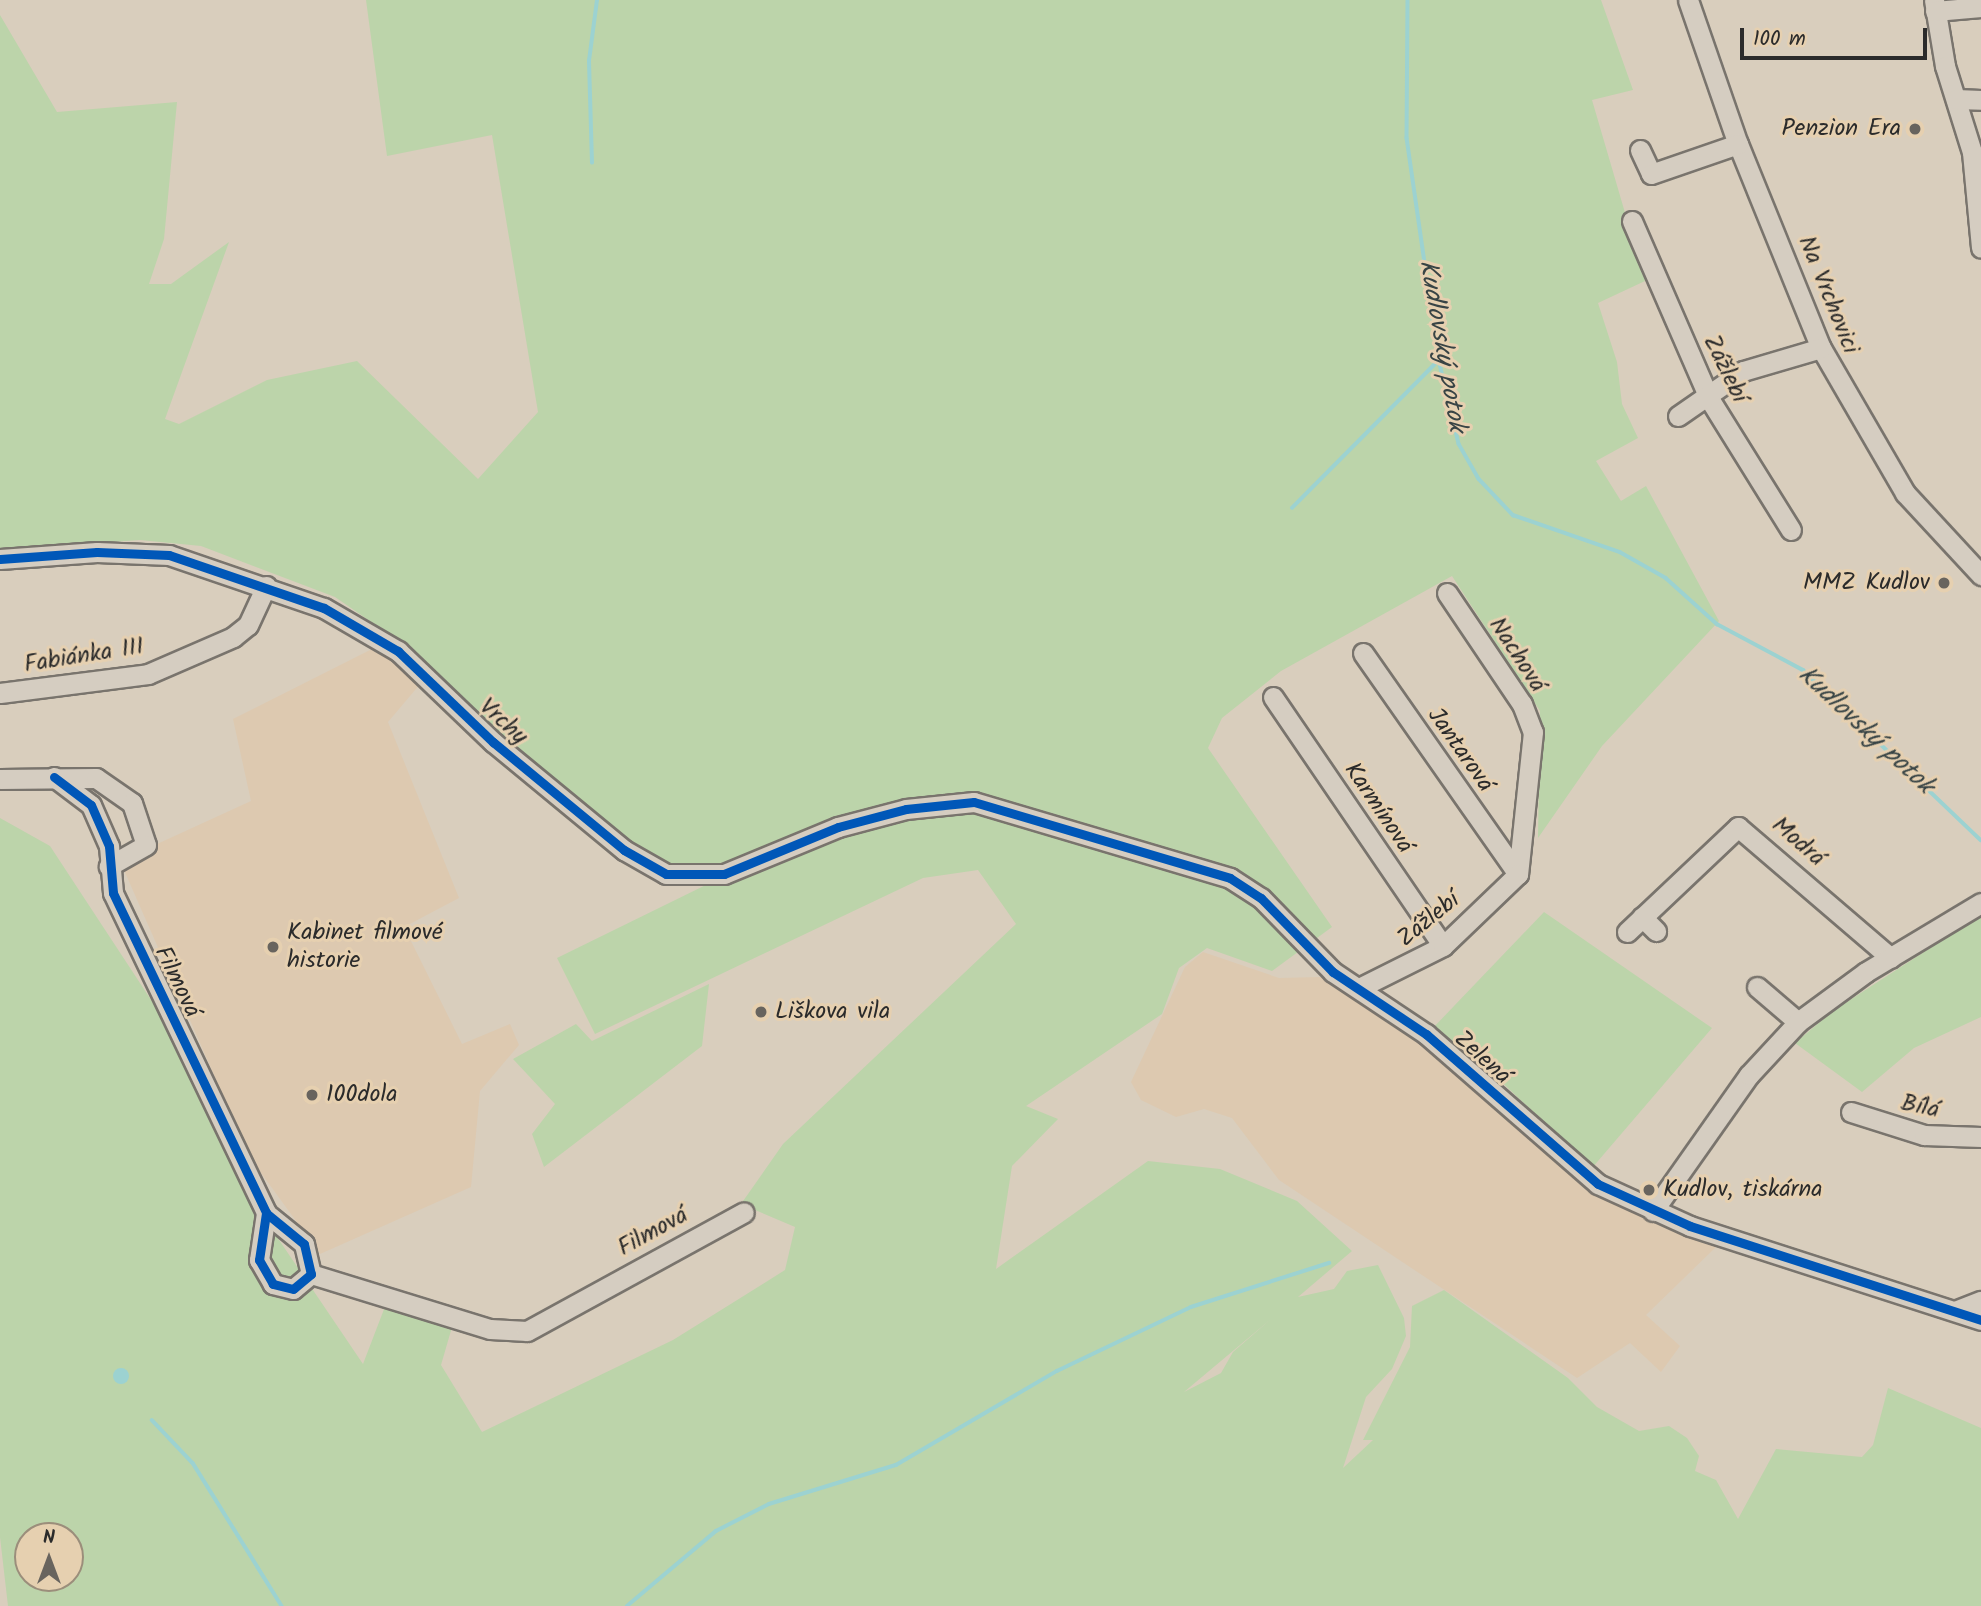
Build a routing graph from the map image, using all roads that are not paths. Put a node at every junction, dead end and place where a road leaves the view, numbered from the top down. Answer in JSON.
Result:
{"nodes":[{"id":1,"x":1688,"y":0,"type":"edge"},
{"id":2,"x":1934,"y":6,"type":"edge"},
{"id":3,"x":1981,"y":7,"type":"edge"},
{"id":4,"x":1956,"y":99,"type":"junction"},
{"id":5,"x":1981,"y":100,"type":"edge"},
{"id":6,"x":1738,"y":144,"type":"junction"},
{"id":7,"x":1640,"y":150,"type":"dead end"},
{"id":8,"x":1632,"y":221,"type":"dead end"},
{"id":9,"x":1981,"y":248,"type":"edge"},
{"id":10,"x":1821,"y":348,"type":"junction"},
{"id":11,"x":1708,"y":393,"type":"junction"},
{"id":12,"x":1678,"y":416,"type":"dead end"},
{"id":13,"x":1791,"y":530,"type":"dead end"},
{"id":14,"x":0,"y":559,"type":"edge"},
{"id":15,"x":1981,"y":575,"type":"edge"},
{"id":16,"x":266,"y":586,"type":"junction"},
{"id":17,"x":1447,"y":593,"type":"dead end"},
{"id":18,"x":1363,"y":653,"type":"dead end"},
{"id":19,"x":0,"y":693,"type":"edge"},
{"id":20,"x":1273,"y":697,"type":"dead end"},
{"id":21,"x":54,"y":777,"type":"junction"},
{"id":22,"x":0,"y":779,"type":"edge"},
{"id":23,"x":974,"y":802,"type":"joint"},
{"id":24,"x":109,"y":866,"type":"junction"},
{"id":25,"x":1518,"y":874,"type":"junction"},
{"id":26,"x":1981,"y":904,"type":"edge"},
{"id":27,"x":1627,"y":932,"type":"dead end"},
{"id":28,"x":1443,"y":946,"type":"junction"},
{"id":29,"x":1891,"y":958,"type":"junction"},
{"id":30,"x":1757,"y":987,"type":"dead end"},
{"id":31,"x":1359,"y":988,"type":"junction"},
{"id":32,"x":1798,"y":1022,"type":"junction"},
{"id":33,"x":1851,"y":1113,"type":"dead end"},
{"id":34,"x":1981,"y":1137,"type":"edge"},
{"id":35,"x":1653,"y":1211,"type":"junction"},
{"id":36,"x":744,"y":1212,"type":"dead end"},
{"id":37,"x":266,"y":1213,"type":"junction"},
{"id":38,"x":311,"y":1274,"type":"junction"},
{"id":39,"x":1981,"y":1301,"type":"edge"},
{"id":40,"x":1957,"y":1310,"type":"junction"},
{"id":41,"x":1981,"y":1320,"type":"edge"}],
"edges":[{"from":1,"to":6,"type":"street","name":"Na Vrchovici"},
{"from":2,"to":3,"type":"street"},
{"from":2,"to":4,"type":"street"},
{"from":4,"to":5,"type":"street"},
{"from":4,"to":9,"type":"street"},
{"from":6,"to":7,"type":"street"},
{"from":6,"to":10,"type":"street","name":"Na Vrchovici"},
{"from":8,"to":11,"type":"street","name":"Zážlebí"},
{"from":10,"to":11,"type":"street"},
{"from":10,"to":15,"type":"street","name":"Na Vrchovici"},
{"from":11,"to":12,"type":"street"},
{"from":11,"to":13,"type":"street","name":"Zážlebí"},
{"from":14,"to":16,"type":"street","name":"Vrchy"},
{"from":16,"to":19,"type":"street","name":"Fabiánka III"},
{"from":16,"to":23,"type":"street","name":"Vrchy"},
{"from":17,"to":25,"type":"street","name":"Nachová"},
{"from":18,"to":25,"type":"street","name":"Jantarová"},
{"from":20,"to":28,"type":"street","name":"Karmínová"},
{"from":21,"to":22,"type":"street"},
{"from":21,"to":24,"type":"street","name":"Filmová"},
{"from":21,"to":24,"type":"street"},
{"from":23,"to":31,"type":"street","name":"Zelená"},
{"from":24,"to":37,"type":"street","name":"Filmová"},
{"from":25,"to":28,"type":"street","name":"Zážlebí"},
{"from":26,"to":29,"type":"street"},
{"from":27,"to":29,"type":"street","name":"Modrá"},
{"from":28,"to":31,"type":"street","name":"Zážlebí"},
{"from":29,"to":32,"type":"street"},
{"from":30,"to":32,"type":"street"},
{"from":31,"to":35,"type":"street","name":"Zelená"},
{"from":32,"to":35,"type":"street"},
{"from":33,"to":34,"type":"street","name":"Bílá"},
{"from":35,"to":40,"type":"street","name":"Zelená"},
{"from":36,"to":38,"type":"street","name":"Filmová"},
{"from":37,"to":38,"type":"street","name":"Filmová"},
{"from":37,"to":38,"type":"street"},
{"from":39,"to":40,"type":"street"},
{"from":40,"to":41,"type":"street","name":"Zelená"}]}
